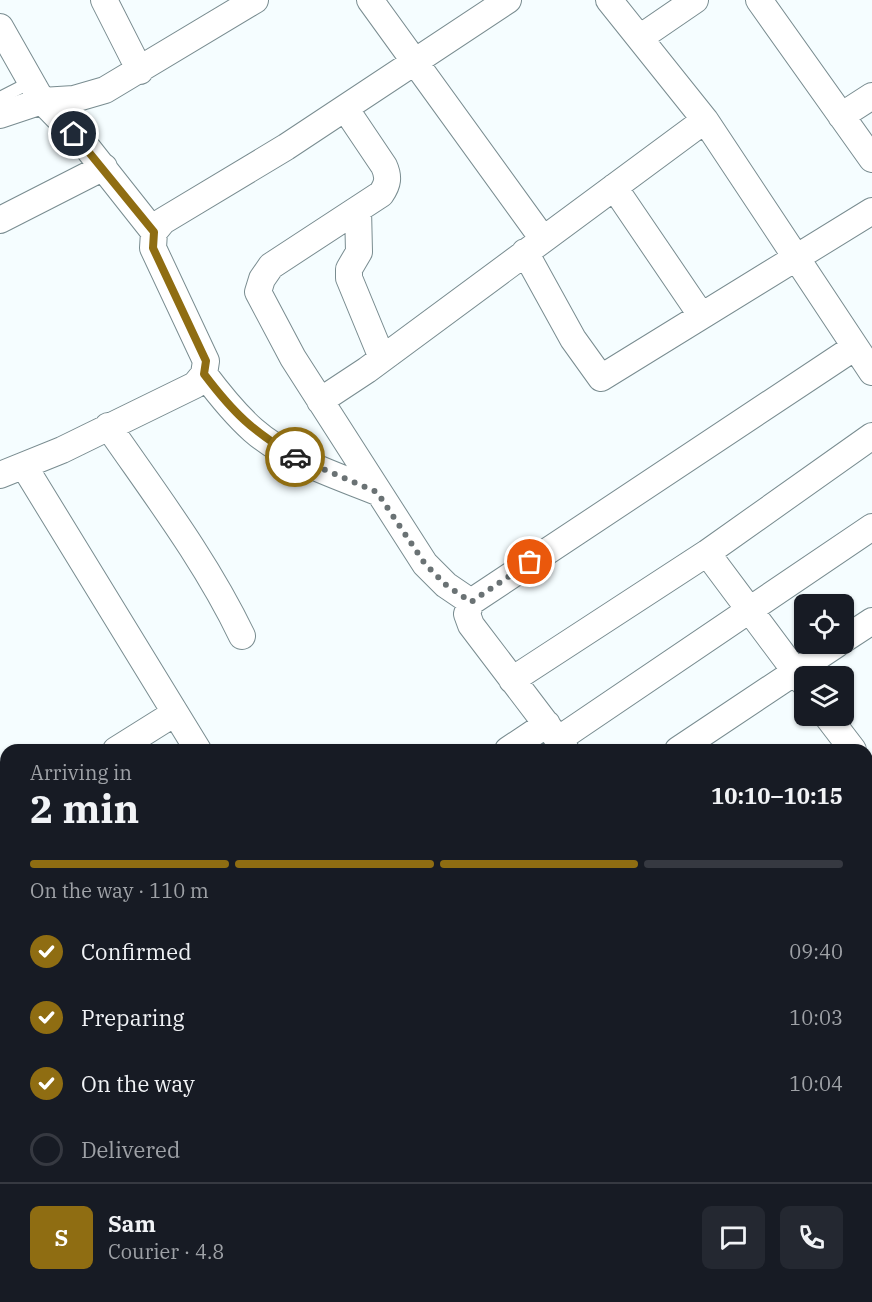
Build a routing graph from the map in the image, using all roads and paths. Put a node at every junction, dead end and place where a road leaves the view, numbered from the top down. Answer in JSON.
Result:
{"nodes":[{"id":1,"x":104,"y":0,"type":"edge"},
{"id":2,"x":255,"y":0,"type":"edge"},
{"id":3,"x":370,"y":0,"type":"edge"},
{"id":4,"x":508,"y":0,"type":"edge"},
{"id":5,"x":609,"y":0,"type":"edge"},
{"id":6,"x":695,"y":0,"type":"edge"},
{"id":7,"x":759,"y":0,"type":"edge"},
{"id":8,"x":0,"y":27,"type":"edge"},
{"id":9,"x":641,"y":37,"type":"junction"},
{"id":10,"x":414,"y":63,"type":"junction"},
{"id":11,"x":140,"y":71,"type":"junction"},
{"id":12,"x":37,"y":91,"type":"junction"},
{"id":13,"x":872,"y":96,"type":"edge"},
{"id":14,"x":0,"y":98,"type":"edge"},
{"id":15,"x":345,"y":108,"type":"junction"},
{"id":16,"x":0,"y":115,"type":"edge"},
{"id":17,"x":841,"y":116,"type":"junction"},
{"id":18,"x":705,"y":120,"type":"junction"},
{"id":19,"x":872,"y":159,"type":"edge"},
{"id":20,"x":104,"y":167,"type":"junction"},
{"id":21,"x":614,"y":187,"type":"junction"},
{"id":22,"x":358,"y":209,"type":"junction"},
{"id":23,"x":872,"y":211,"type":"edge"},
{"id":24,"x":0,"y":220,"type":"edge"},
{"id":25,"x":154,"y":232,"type":"junction"},
{"id":26,"x":534,"y":246,"type":"junction"},
{"id":27,"x":796,"y":256,"type":"junction"},
{"id":28,"x":701,"y":315,"type":"junction"},
{"id":29,"x":855,"y":347,"type":"junction"},
{"id":30,"x":382,"y":358,"type":"junction"},
{"id":31,"x":872,"y":372,"type":"edge"},
{"id":32,"x":204,"y":374,"type":"junction"},
{"id":33,"x":320,"y":401,"type":"junction"},
{"id":34,"x":108,"y":426,"type":"junction"},
{"id":35,"x":872,"y":436,"type":"edge"},
{"id":36,"x":24,"y":466,"type":"junction"},
{"id":37,"x":0,"y":475,"type":"edge"},
{"id":38,"x":377,"y":492,"type":"junction"},
{"id":39,"x":872,"y":527,"type":"edge"},
{"id":40,"x":707,"y":552,"type":"junction"},
{"id":41,"x":471,"y":602,"type":"junction"},
{"id":42,"x":749,"y":609,"type":"junction"},
{"id":43,"x":872,"y":621,"type":"edge"},
{"id":44,"x":854,"y":633,"type":"edge"},
{"id":45,"x":242,"y":636,"type":"dead end"},
{"id":46,"x":826,"y":654,"type":"edge"},
{"id":47,"x":812,"y":666,"type":"edge"},
{"id":48,"x":794,"y":669,"type":"edge"},
{"id":49,"x":512,"y":680,"type":"junction"},
{"id":50,"x":794,"y":681,"type":"edge"},
{"id":51,"x":175,"y":713,"type":"junction"},
{"id":52,"x":835,"y":726,"type":"edge"},
{"id":53,"x":558,"y":738,"type":"edge"},
{"id":54,"x":126,"y":744,"type":"edge"},
{"id":55,"x":194,"y":744,"type":"edge"},
{"id":56,"x":533,"y":744,"type":"edge"},
{"id":57,"x":688,"y":744,"type":"edge"},
{"id":58,"x":848,"y":744,"type":"edge"}],
"edges":[{"from":1,"to":11,"type":"street"},
{"from":2,"to":11,"type":"street"},
{"from":3,"to":10,"type":"street"},
{"from":4,"to":10,"type":"street"},
{"from":5,"to":9,"type":"street"},
{"from":6,"to":9,"type":"street"},
{"from":7,"to":17,"type":"street"},
{"from":8,"to":12,"type":"street"},
{"from":9,"to":18,"type":"street"},
{"from":10,"to":15,"type":"street"},
{"from":10,"to":26,"type":"street"},
{"from":11,"to":12,"type":"street"},
{"from":12,"to":14,"type":"lane"},
{"from":12,"to":16,"type":"street"},
{"from":12,"to":20,"type":"street"},
{"from":13,"to":17,"type":"street"},
{"from":15,"to":22,"type":"street"},
{"from":15,"to":25,"type":"street"},
{"from":17,"to":19,"type":"street"},
{"from":18,"to":21,"type":"street"},
{"from":18,"to":27,"type":"street"},
{"from":20,"to":24,"type":"street"},
{"from":20,"to":25,"type":"street"},
{"from":21,"to":26,"type":"street"},
{"from":21,"to":28,"type":"street"},
{"from":22,"to":30,"type":"street"},
{"from":22,"to":33,"type":"street"},
{"from":23,"to":27,"type":"street"},
{"from":25,"to":32,"type":"street"},
{"from":26,"to":28,"type":"street"},
{"from":26,"to":30,"type":"street"},
{"from":27,"to":28,"type":"street"},
{"from":27,"to":29,"type":"street"},
{"from":29,"to":31,"type":"street"},
{"from":29,"to":41,"type":"street"},
{"from":30,"to":33,"type":"street"},
{"from":32,"to":34,"type":"street"},
{"from":32,"to":38,"type":"street"},
{"from":33,"to":38,"type":"street"},
{"from":34,"to":36,"type":"street"},
{"from":34,"to":45,"type":"street"},
{"from":35,"to":40,"type":"street"},
{"from":36,"to":37,"type":"street"},
{"from":36,"to":51,"type":"street"},
{"from":38,"to":41,"type":"street"},
{"from":39,"to":42,"type":"street"},
{"from":40,"to":42,"type":"street"},
{"from":40,"to":49,"type":"street"},
{"from":41,"to":49,"type":"street"},
{"from":42,"to":48,"type":"street"},
{"from":42,"to":53,"type":"street"},
{"from":43,"to":44,"type":"street"},
{"from":46,"to":47,"type":"street"},
{"from":49,"to":53,"type":"street"},
{"from":50,"to":57,"type":"street"},
{"from":51,"to":54,"type":"street"},
{"from":51,"to":55,"type":"street"},
{"from":52,"to":58,"type":"street"},
{"from":53,"to":56,"type":"street"}]}
